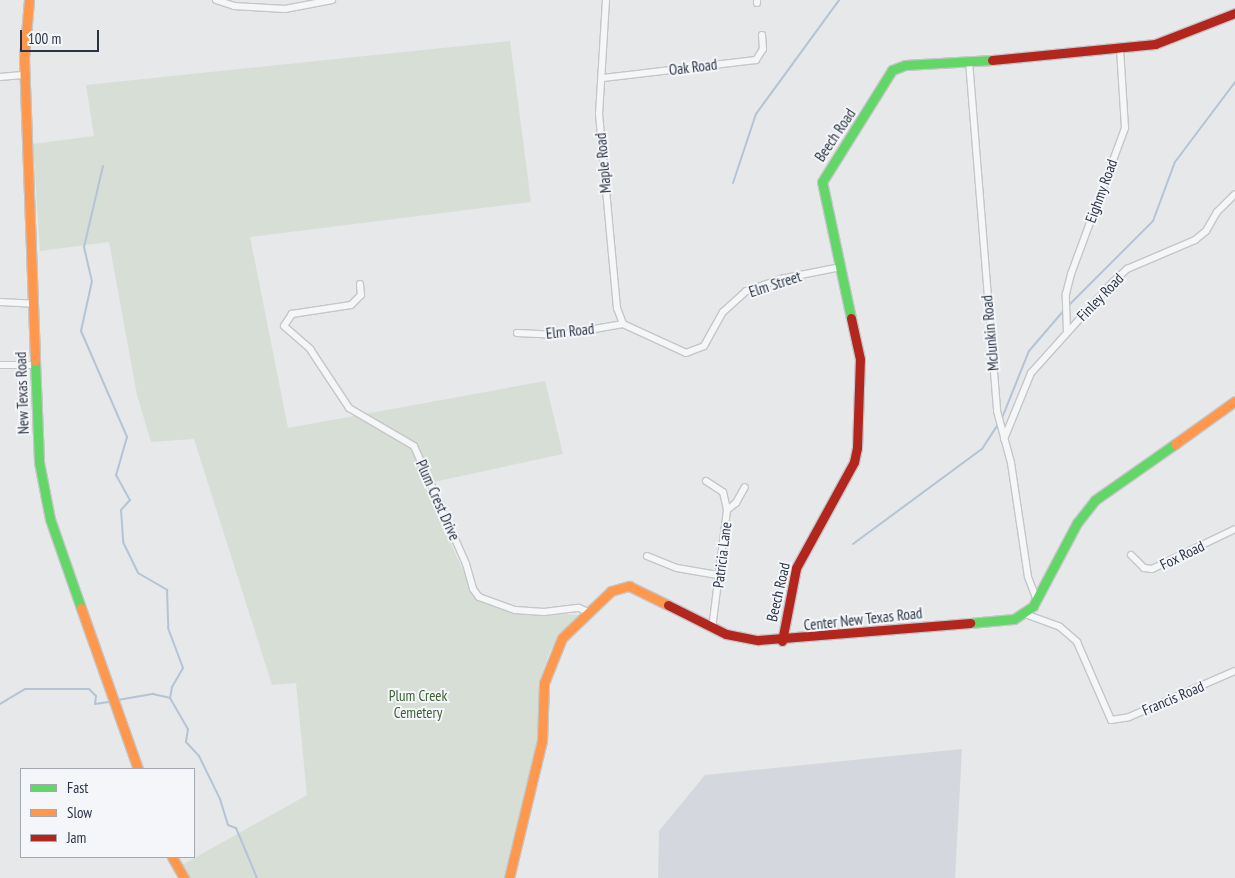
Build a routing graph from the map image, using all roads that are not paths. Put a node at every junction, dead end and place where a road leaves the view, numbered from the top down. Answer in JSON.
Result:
{"nodes":[{"id":1,"x":29,"y":0,"type":"edge"},
{"id":2,"x":216,"y":0,"type":"edge"},
{"id":3,"x":301,"y":0,"type":"edge"},
{"id":4,"x":332,"y":0,"type":"edge"},
{"id":5,"x":606,"y":0,"type":"edge"},
{"id":6,"x":302,"y":8,"type":"junction"},
{"id":7,"x":1235,"y":12,"type":"edge"},
{"id":8,"x":762,"y":35,"type":"dead end"},
{"id":9,"x":1120,"y":48,"type":"junction"},
{"id":10,"x":969,"y":61,"type":"junction"},
{"id":11,"x":25,"y":75,"type":"junction"},
{"id":12,"x":0,"y":78,"type":"edge"},
{"id":13,"x":603,"y":78,"type":"junction"},
{"id":14,"x":1235,"y":194,"type":"edge"},
{"id":15,"x":841,"y":267,"type":"junction"},
{"id":16,"x":360,"y":284,"type":"dead end"},
{"id":17,"x":0,"y":302,"type":"edge"},
{"id":18,"x":34,"y":304,"type":"junction"},
{"id":19,"x":623,"y":324,"type":"junction"},
{"id":20,"x":1066,"y":332,"type":"junction"},
{"id":21,"x":518,"y":333,"type":"dead end"},
{"id":22,"x":0,"y":365,"type":"edge"},
{"id":23,"x":35,"y":365,"type":"junction"},
{"id":24,"x":1235,"y":401,"type":"edge"},
{"id":25,"x":1004,"y":439,"type":"junction"},
{"id":26,"x":706,"y":481,"type":"dead end"},
{"id":27,"x":745,"y":487,"type":"dead end"},
{"id":28,"x":728,"y":510,"type":"junction"},
{"id":29,"x":1235,"y":529,"type":"edge"},
{"id":30,"x":1131,"y":555,"type":"dead end"},
{"id":31,"x":647,"y":556,"type":"dead end"},
{"id":32,"x":717,"y":575,"type":"junction"},
{"id":33,"x":1037,"y":601,"type":"junction"},
{"id":34,"x":588,"y":612,"type":"junction"},
{"id":35,"x":1026,"y":614,"type":"junction"},
{"id":36,"x":712,"y":629,"type":"junction"},
{"id":37,"x":782,"y":641,"type":"junction"},
{"id":38,"x":1235,"y":671,"type":"edge"},
{"id":39,"x":138,"y":768,"type":"edge"},
{"id":40,"x":173,"y":858,"type":"edge"},
{"id":41,"x":184,"y":878,"type":"edge"},
{"id":42,"x":509,"y":878,"type":"edge"}],
"edges":[{"from":1,"to":11,"type":"street","name":"New Texas Road"},
{"from":2,"to":6,"type":"street"},
{"from":3,"to":6,"type":"street"},
{"from":4,"to":6,"type":"street"},
{"from":5,"to":13,"type":"street","name":"Maple Road"},
{"from":7,"to":9,"type":"street","name":"Beech Road"},
{"from":8,"to":13,"type":"street","name":"Oak Road"},
{"from":9,"to":10,"type":"street","name":"Beech Road"},
{"from":9,"to":20,"type":"street","name":"Eighmy Road"},
{"from":10,"to":15,"type":"street","name":"Beech Road"},
{"from":10,"to":25,"type":"street","name":"McJunkin Road"},
{"from":11,"to":12,"type":"street"},
{"from":11,"to":18,"type":"street","name":"New Texas Road"},
{"from":13,"to":19,"type":"street","name":"Maple Road"},
{"from":14,"to":20,"type":"street","name":"Finley Road"},
{"from":15,"to":19,"type":"street","name":"Elm Street"},
{"from":15,"to":37,"type":"street","name":"Beech Road"},
{"from":16,"to":34,"type":"street","name":"Plum Crest Drive"},
{"from":17,"to":18,"type":"street"},
{"from":18,"to":23,"type":"street","name":"New Texas Road"},
{"from":19,"to":21,"type":"street","name":"Elm Road"},
{"from":20,"to":25,"type":"street","name":"Finley Road"},
{"from":22,"to":23,"type":"street"},
{"from":23,"to":39,"type":"street","name":"New Texas Road"},
{"from":24,"to":33,"type":"street"},
{"from":25,"to":33,"type":"street","name":"McJunkin Road"},
{"from":26,"to":28,"type":"street"},
{"from":27,"to":28,"type":"street","name":"Patricia Lane"},
{"from":28,"to":32,"type":"street","name":"Patricia Lane"},
{"from":29,"to":30,"type":"street","name":"Fox Road"},
{"from":31,"to":32,"type":"street"},
{"from":32,"to":36,"type":"street","name":"Patricia Lane"},
{"from":33,"to":35,"type":"street"},
{"from":34,"to":36,"type":"street","name":"Center New Texas Road"},
{"from":34,"to":42,"type":"street","name":"Center New Texas Road"},
{"from":35,"to":37,"type":"street","name":"Center New Texas Road"},
{"from":35,"to":38,"type":"street","name":"Francis Road"},
{"from":36,"to":37,"type":"street","name":"Center New Texas Road"},
{"from":40,"to":41,"type":"street"}]}
